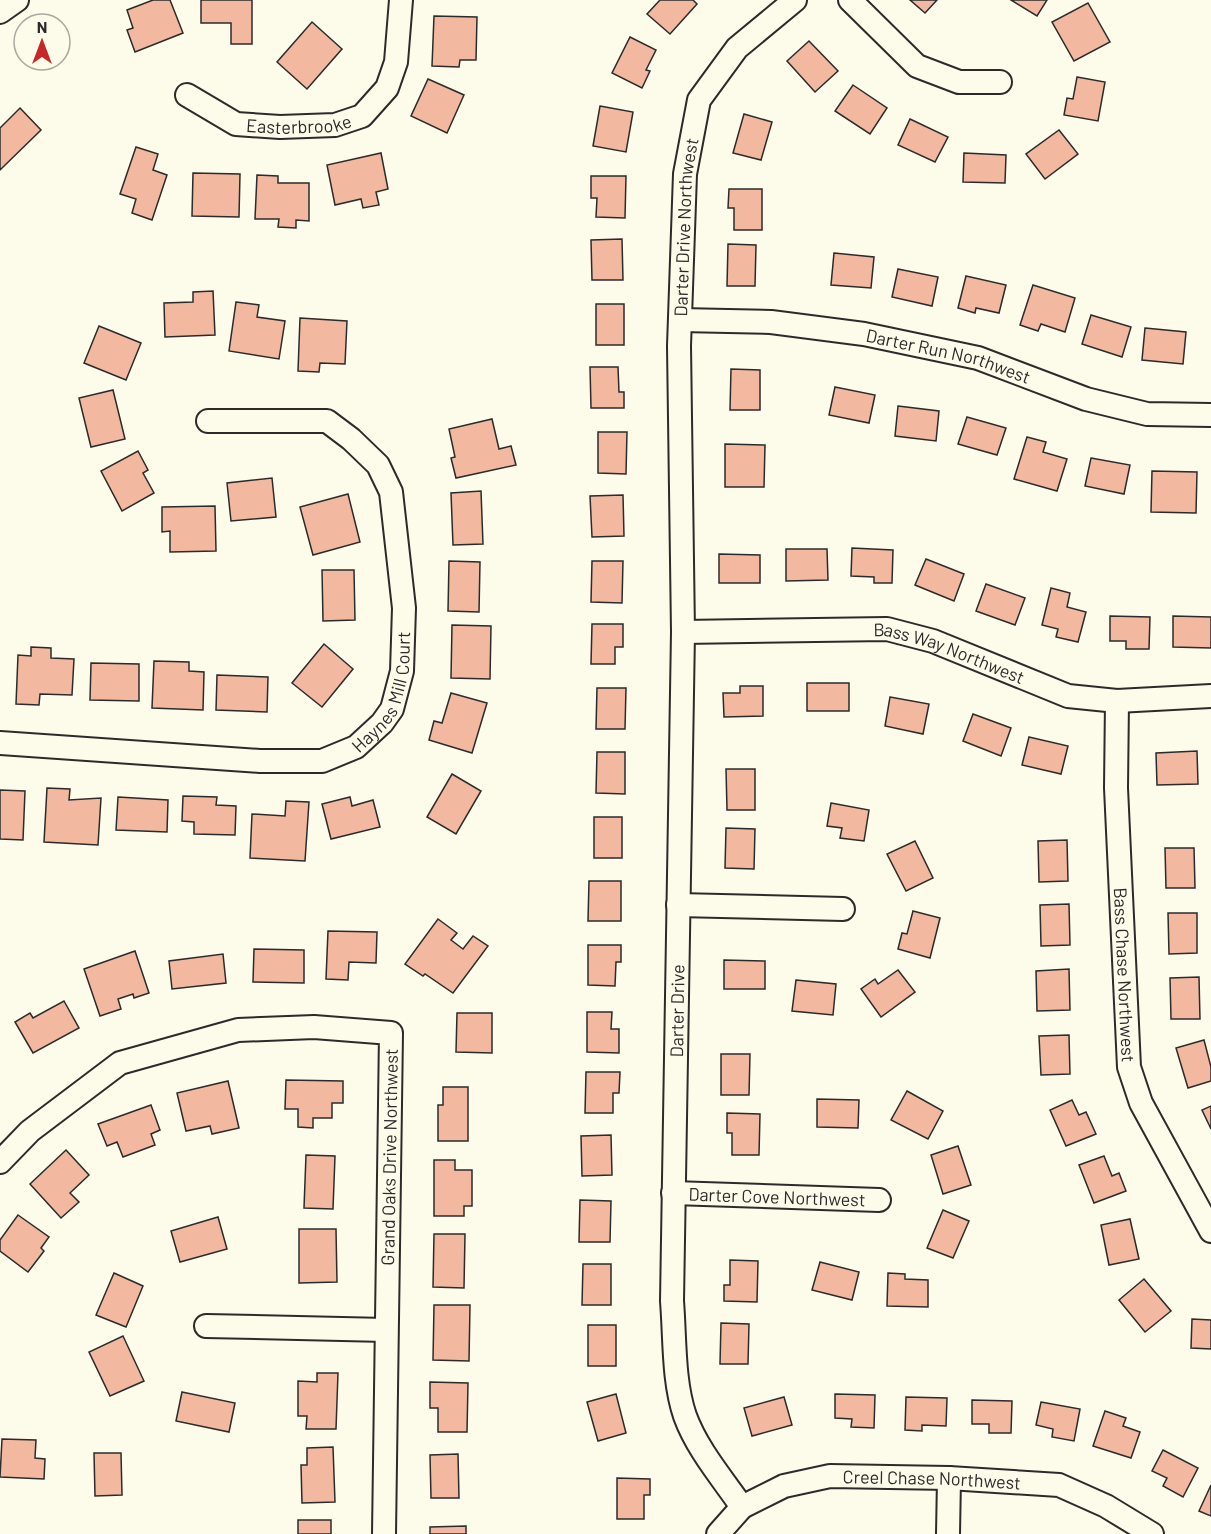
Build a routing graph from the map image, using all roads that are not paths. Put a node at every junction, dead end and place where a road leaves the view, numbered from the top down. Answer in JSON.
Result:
{"nodes":[{"id":1,"x":16,"y":0,"type":"edge"},
{"id":2,"x":401,"y":0,"type":"edge"},
{"id":3,"x":795,"y":0,"type":"edge"},
{"id":4,"x":850,"y":0,"type":"edge"},
{"id":5,"x":0,"y":12,"type":"edge"},
{"id":6,"x":1000,"y":82,"type":"dead end"},
{"id":7,"x":187,"y":95,"type":"dead end"},
{"id":8,"x":680,"y":320,"type":"junction"},
{"id":9,"x":1211,"y":416,"type":"edge"},
{"id":10,"x":208,"y":421,"type":"dead end"},
{"id":11,"x":681,"y":496,"type":"joint"},
{"id":12,"x":683,"y":632,"type":"junction"},
{"id":13,"x":1211,"y":696,"type":"edge"},
{"id":14,"x":1117,"y":702,"type":"junction"},
{"id":15,"x":0,"y":743,"type":"edge"},
{"id":16,"x":678,"y":905,"type":"junction"},
{"id":17,"x":843,"y":909,"type":"dead end"},
{"id":18,"x":0,"y":1162,"type":"edge"},
{"id":19,"x":674,"y":1193,"type":"junction"},
{"id":20,"x":879,"y":1200,"type":"dead end"},
{"id":21,"x":1211,"y":1231,"type":"edge"},
{"id":22,"x":206,"y":1326,"type":"dead end"},
{"id":23,"x":386,"y":1330,"type":"junction"},
{"id":24,"x":949,"y":1478,"type":"junction"},
{"id":25,"x":742,"y":1507,"type":"junction"},
{"id":26,"x":384,"y":1534,"type":"edge"},
{"id":27,"x":718,"y":1534,"type":"edge"},
{"id":28,"x":948,"y":1534,"type":"edge"},
{"id":29,"x":1152,"y":1534,"type":"edge"}],
"edges":[{"from":1,"to":5,"type":"street"},
{"from":2,"to":7,"type":"street","name":"Easterbrooke"},
{"from":3,"to":8,"type":"street","name":"Darter Drive Northwest"},
{"from":4,"to":6,"type":"street"},
{"from":8,"to":9,"type":"street","name":"Darter Run Northwest"},
{"from":8,"to":11,"type":"street","name":"Darter Drive Northwest"},
{"from":10,"to":15,"type":"street","name":"Haynes Mill Court"},
{"from":11,"to":12,"type":"street","name":"Darter Drive"},
{"from":12,"to":14,"type":"street","name":"Bass Way Northwest"},
{"from":12,"to":16,"type":"street","name":"Darter Drive"},
{"from":13,"to":14,"type":"street","name":"Bass Way Northwest"},
{"from":14,"to":21,"type":"street","name":"Bass Chase Northwest"},
{"from":16,"to":17,"type":"street"},
{"from":16,"to":19,"type":"street","name":"Darter Drive"},
{"from":18,"to":23,"type":"street","name":"Grand Oaks Drive Northwest"},
{"from":19,"to":20,"type":"street","name":"Darter Cove Northwest"},
{"from":19,"to":25,"type":"street","name":"Darter Drive"},
{"from":22,"to":23,"type":"street"},
{"from":23,"to":26,"type":"street","name":"Grand Oaks Drive Northwest"},
{"from":24,"to":25,"type":"street","name":"Creel Chase Northwest"},
{"from":24,"to":28,"type":"street"},
{"from":24,"to":29,"type":"street","name":"Creel Chase Northwest"},
{"from":25,"to":27,"type":"street","name":"Creel Chase Northwest"}]}
